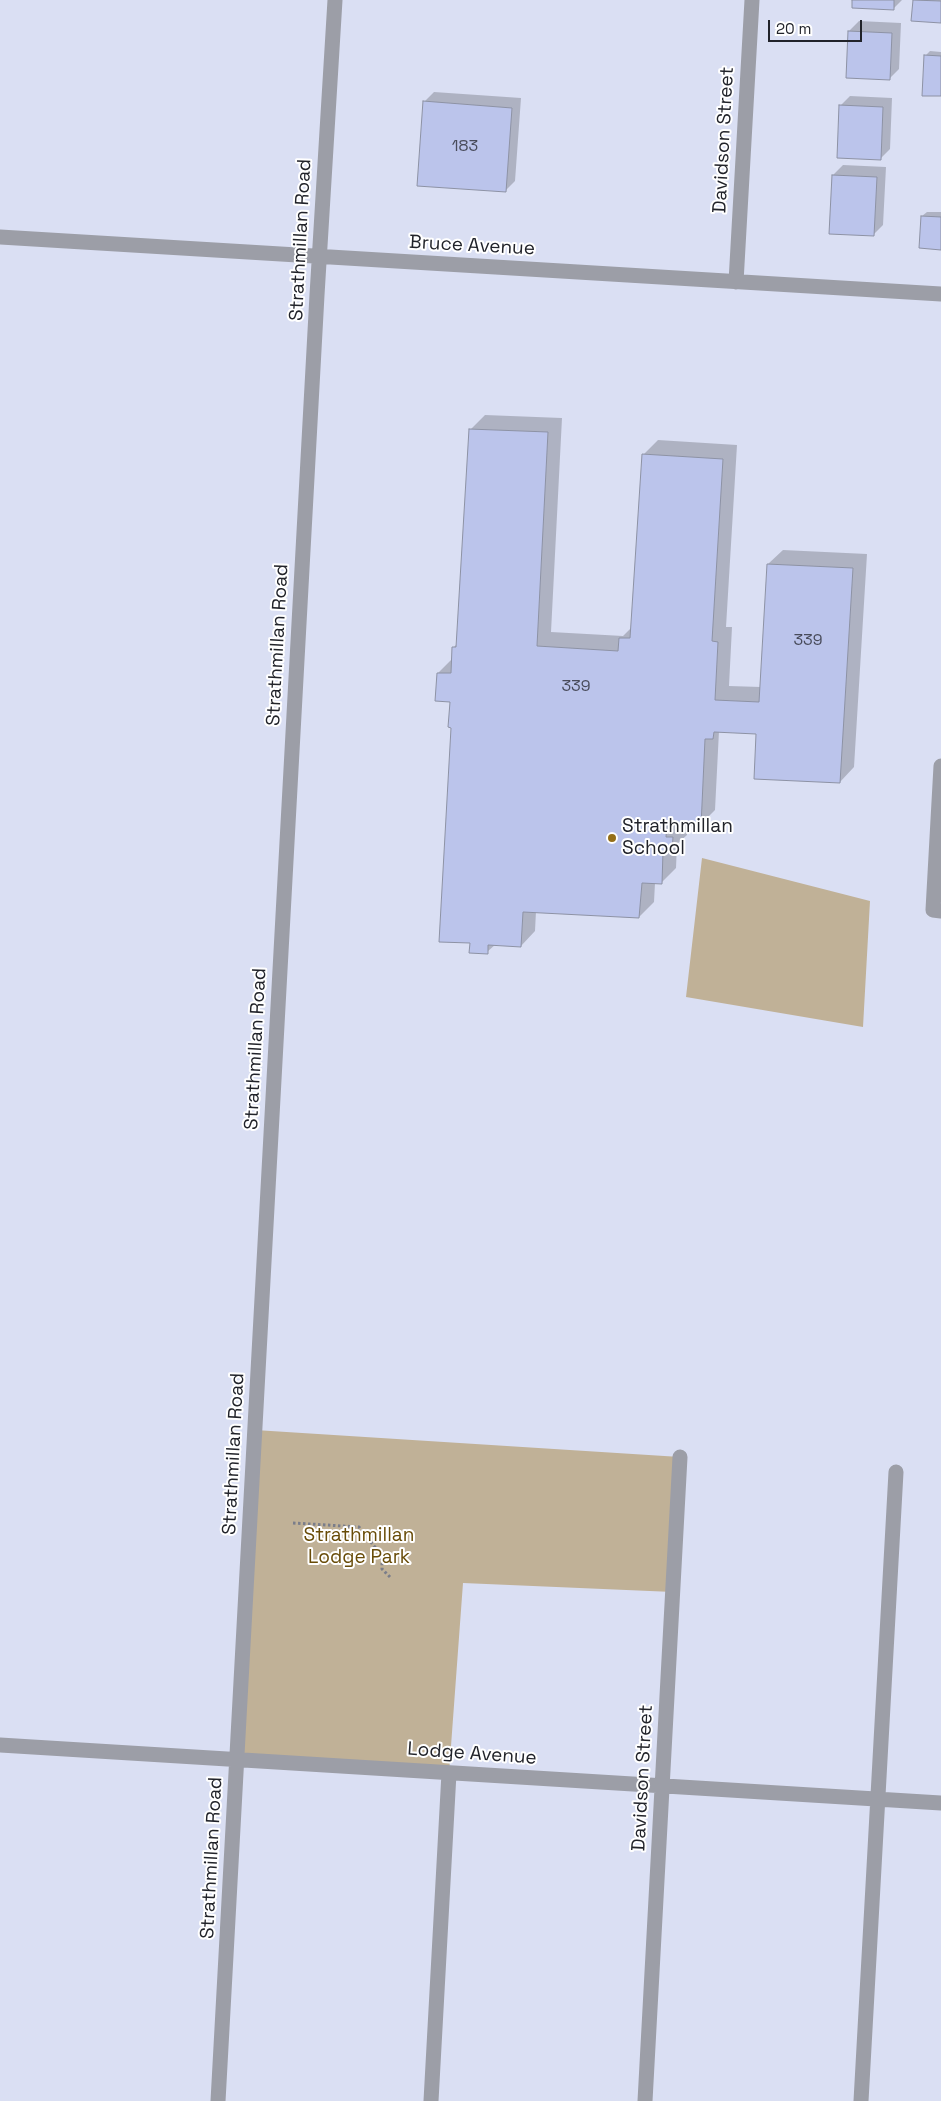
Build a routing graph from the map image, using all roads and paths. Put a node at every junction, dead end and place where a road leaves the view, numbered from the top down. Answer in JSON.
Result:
{"nodes":[{"id":1,"x":335,"y":0,"type":"edge"},
{"id":2,"x":752,"y":0,"type":"edge"},
{"id":3,"x":0,"y":237,"type":"edge"},
{"id":4,"x":320,"y":257,"type":"junction"},
{"id":5,"x":736,"y":282,"type":"junction"},
{"id":6,"x":941,"y":294,"type":"edge"},
{"id":7,"x":941,"y":766,"type":"edge"},
{"id":8,"x":941,"y":911,"type":"edge"},
{"id":9,"x":680,"y":1457,"type":"dead end"},
{"id":10,"x":896,"y":1472,"type":"dead end"},
{"id":11,"x":293,"y":1523,"type":"dead end"},
{"id":12,"x":390,"y":1577,"type":"dead end"},
{"id":13,"x":0,"y":1745,"type":"edge"},
{"id":14,"x":238,"y":1760,"type":"junction"},
{"id":15,"x":449,"y":1772,"type":"junction"},
{"id":16,"x":663,"y":1786,"type":"junction"},
{"id":17,"x":878,"y":1799,"type":"junction"},
{"id":18,"x":941,"y":1803,"type":"edge"},
{"id":19,"x":218,"y":2101,"type":"edge"},
{"id":20,"x":431,"y":2101,"type":"edge"},
{"id":21,"x":645,"y":2101,"type":"edge"},
{"id":22,"x":861,"y":2101,"type":"edge"}],
"edges":[{"from":1,"to":4,"type":"street","name":"Strathmillan Road"},
{"from":2,"to":5,"type":"street","name":"Davidson Street"},
{"from":3,"to":4,"type":"street","name":"Bruce Avenue"},
{"from":4,"to":5,"type":"street","name":"Bruce Avenue"},
{"from":4,"to":14,"type":"street","name":"Strathmillan Road"},
{"from":5,"to":6,"type":"street","name":"Bruce Avenue"},
{"from":7,"to":8,"type":"street"},
{"from":9,"to":16,"type":"street","name":"Davidson Street"},
{"from":10,"to":17,"type":"street"},
{"from":11,"to":12,"type":"path"},
{"from":13,"to":14,"type":"street","name":"Lodge Avenue"},
{"from":14,"to":15,"type":"street","name":"Lodge Avenue"},
{"from":14,"to":19,"type":"street","name":"Strathmillan Road"},
{"from":15,"to":16,"type":"street","name":"Lodge Avenue"},
{"from":15,"to":20,"type":"street"},
{"from":16,"to":17,"type":"street","name":"Lodge Avenue"},
{"from":16,"to":21,"type":"street","name":"Davidson Street"},
{"from":17,"to":18,"type":"street","name":"Lodge Avenue"},
{"from":17,"to":22,"type":"street"}]}
